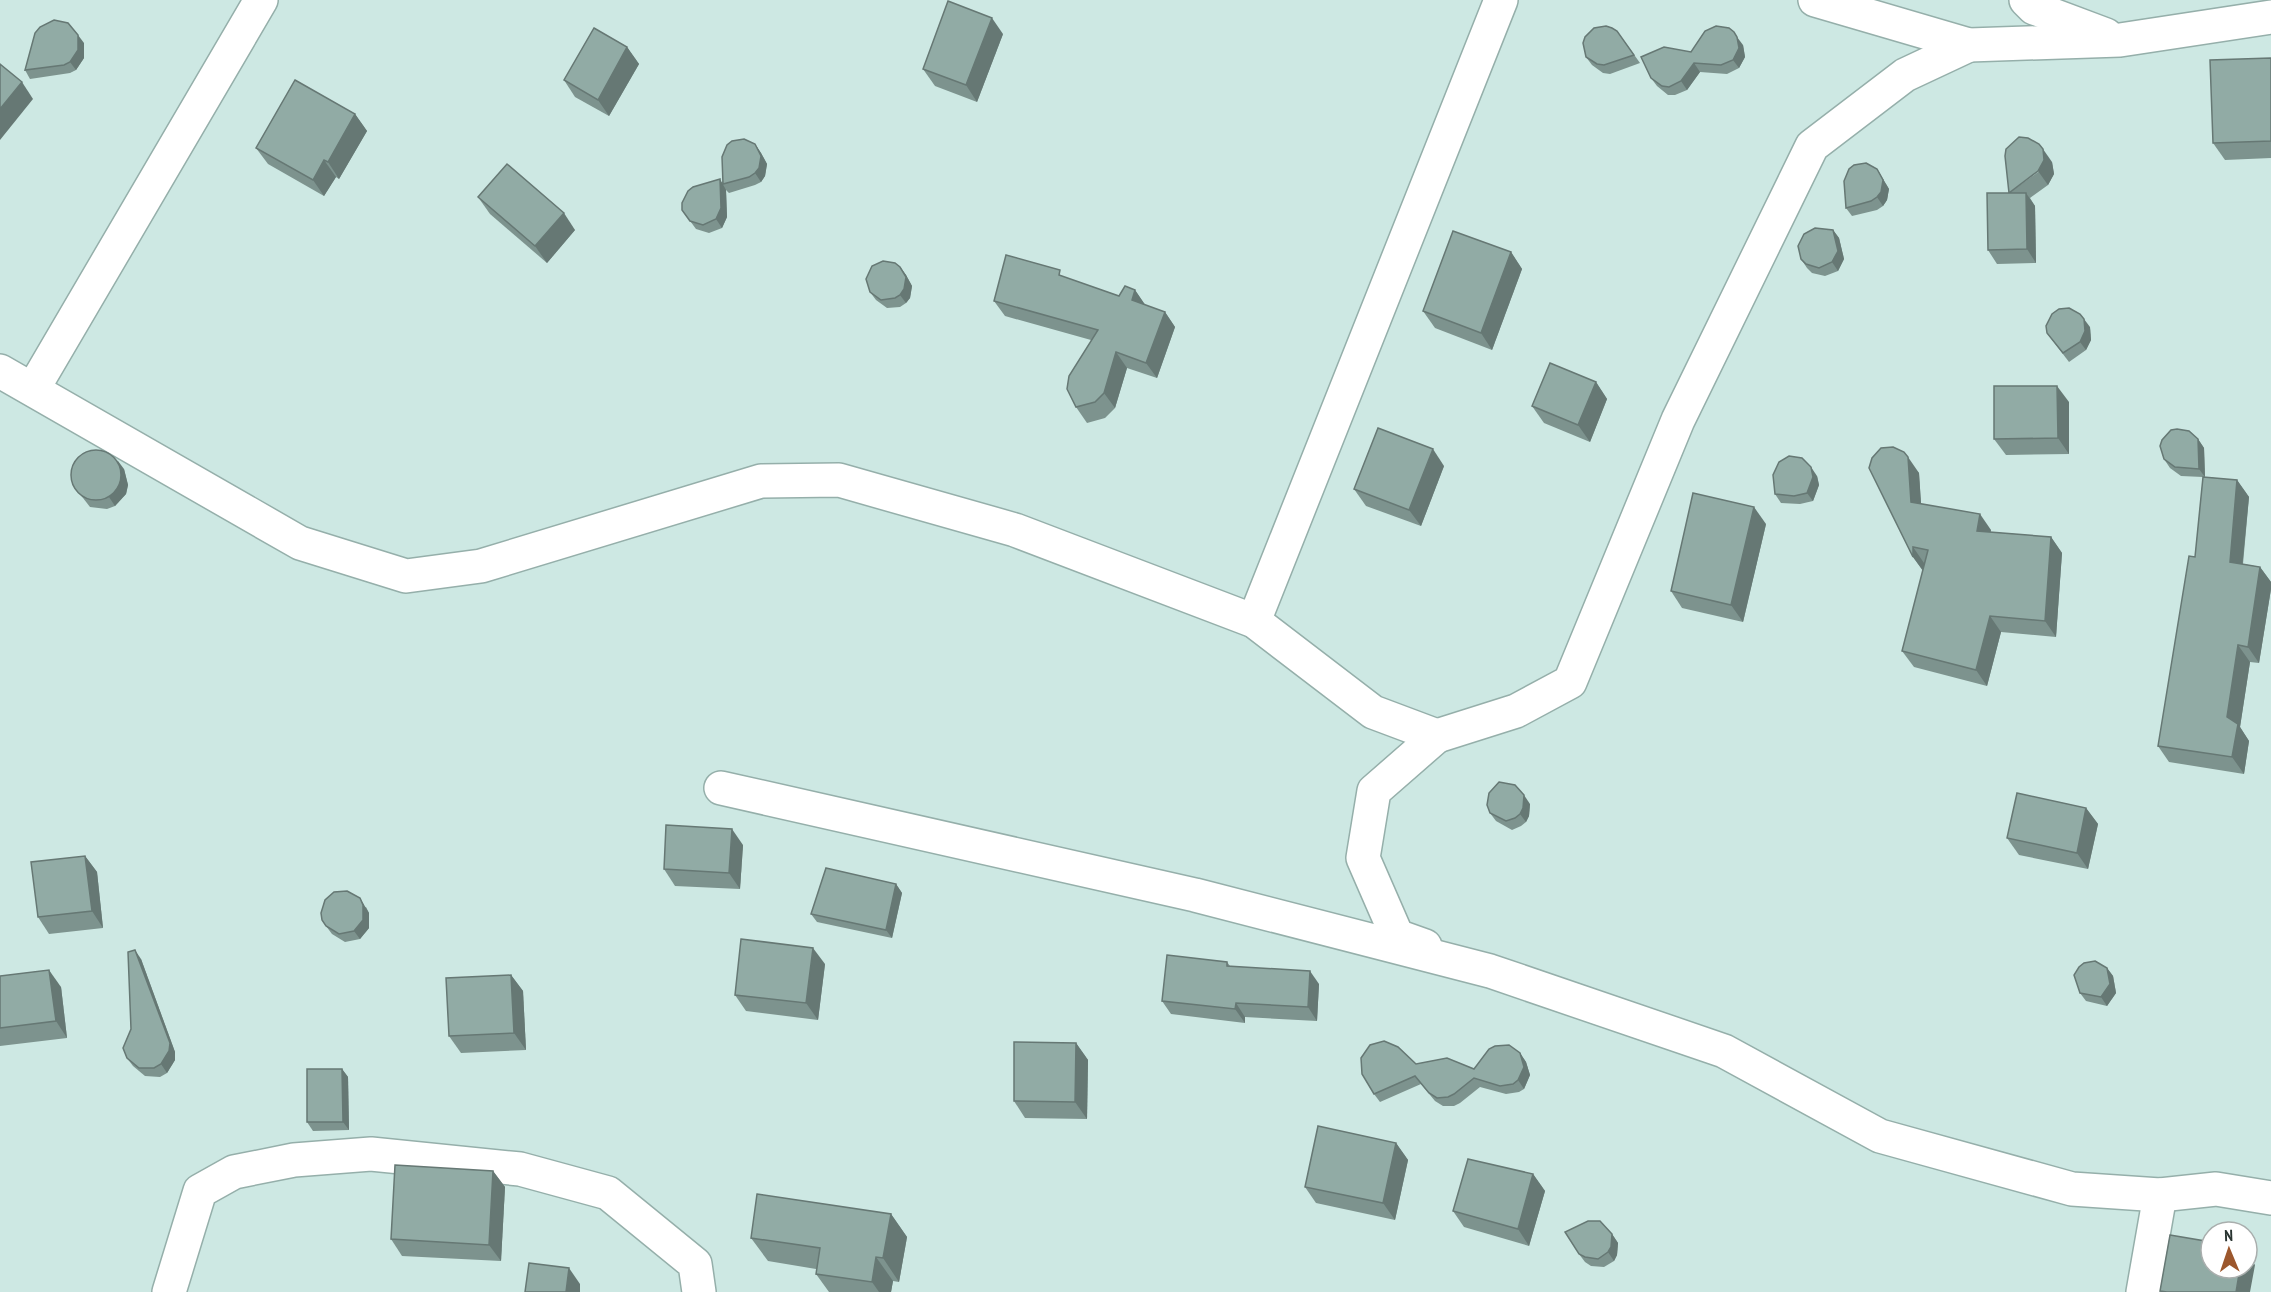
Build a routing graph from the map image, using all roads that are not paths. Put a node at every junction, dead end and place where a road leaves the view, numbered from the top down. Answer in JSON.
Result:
{"nodes":[{"id":1,"x":261,"y":0,"type":"edge"},
{"id":2,"x":1501,"y":0,"type":"edge"},
{"id":3,"x":1815,"y":0,"type":"edge"},
{"id":4,"x":2026,"y":0,"type":"edge"},
{"id":5,"x":2271,"y":17,"type":"edge"},
{"id":6,"x":2121,"y":40,"type":"junction"},
{"id":7,"x":1970,"y":45,"type":"junction"},
{"id":8,"x":0,"y":371,"type":"edge"},
{"id":9,"x":33,"y":389,"type":"junction"},
{"id":10,"x":1254,"y":621,"type":"junction"},
{"id":11,"x":1437,"y":736,"type":"junction"},
{"id":12,"x":721,"y":789,"type":"dead end"},
{"id":13,"x":1490,"y":970,"type":"junction"},
{"id":14,"x":2160,"y":1195,"type":"junction"},
{"id":15,"x":2271,"y":1198,"type":"edge"},
{"id":16,"x":169,"y":1292,"type":"edge"},
{"id":17,"x":699,"y":1292,"type":"edge"},
{"id":18,"x":2143,"y":1292,"type":"edge"}],
"edges":[{"from":1,"to":9,"type":"street"},
{"from":2,"to":10,"type":"street"},
{"from":3,"to":7,"type":"street"},
{"from":4,"to":6,"type":"street"},
{"from":5,"to":6,"type":"street"},
{"from":6,"to":7,"type":"street"},
{"from":7,"to":11,"type":"street"},
{"from":8,"to":9,"type":"street"},
{"from":9,"to":10,"type":"street"},
{"from":10,"to":11,"type":"street"},
{"from":11,"to":13,"type":"street"},
{"from":12,"to":13,"type":"street"},
{"from":13,"to":14,"type":"street"},
{"from":14,"to":15,"type":"street"},
{"from":14,"to":18,"type":"street"},
{"from":16,"to":17,"type":"street"}]}
